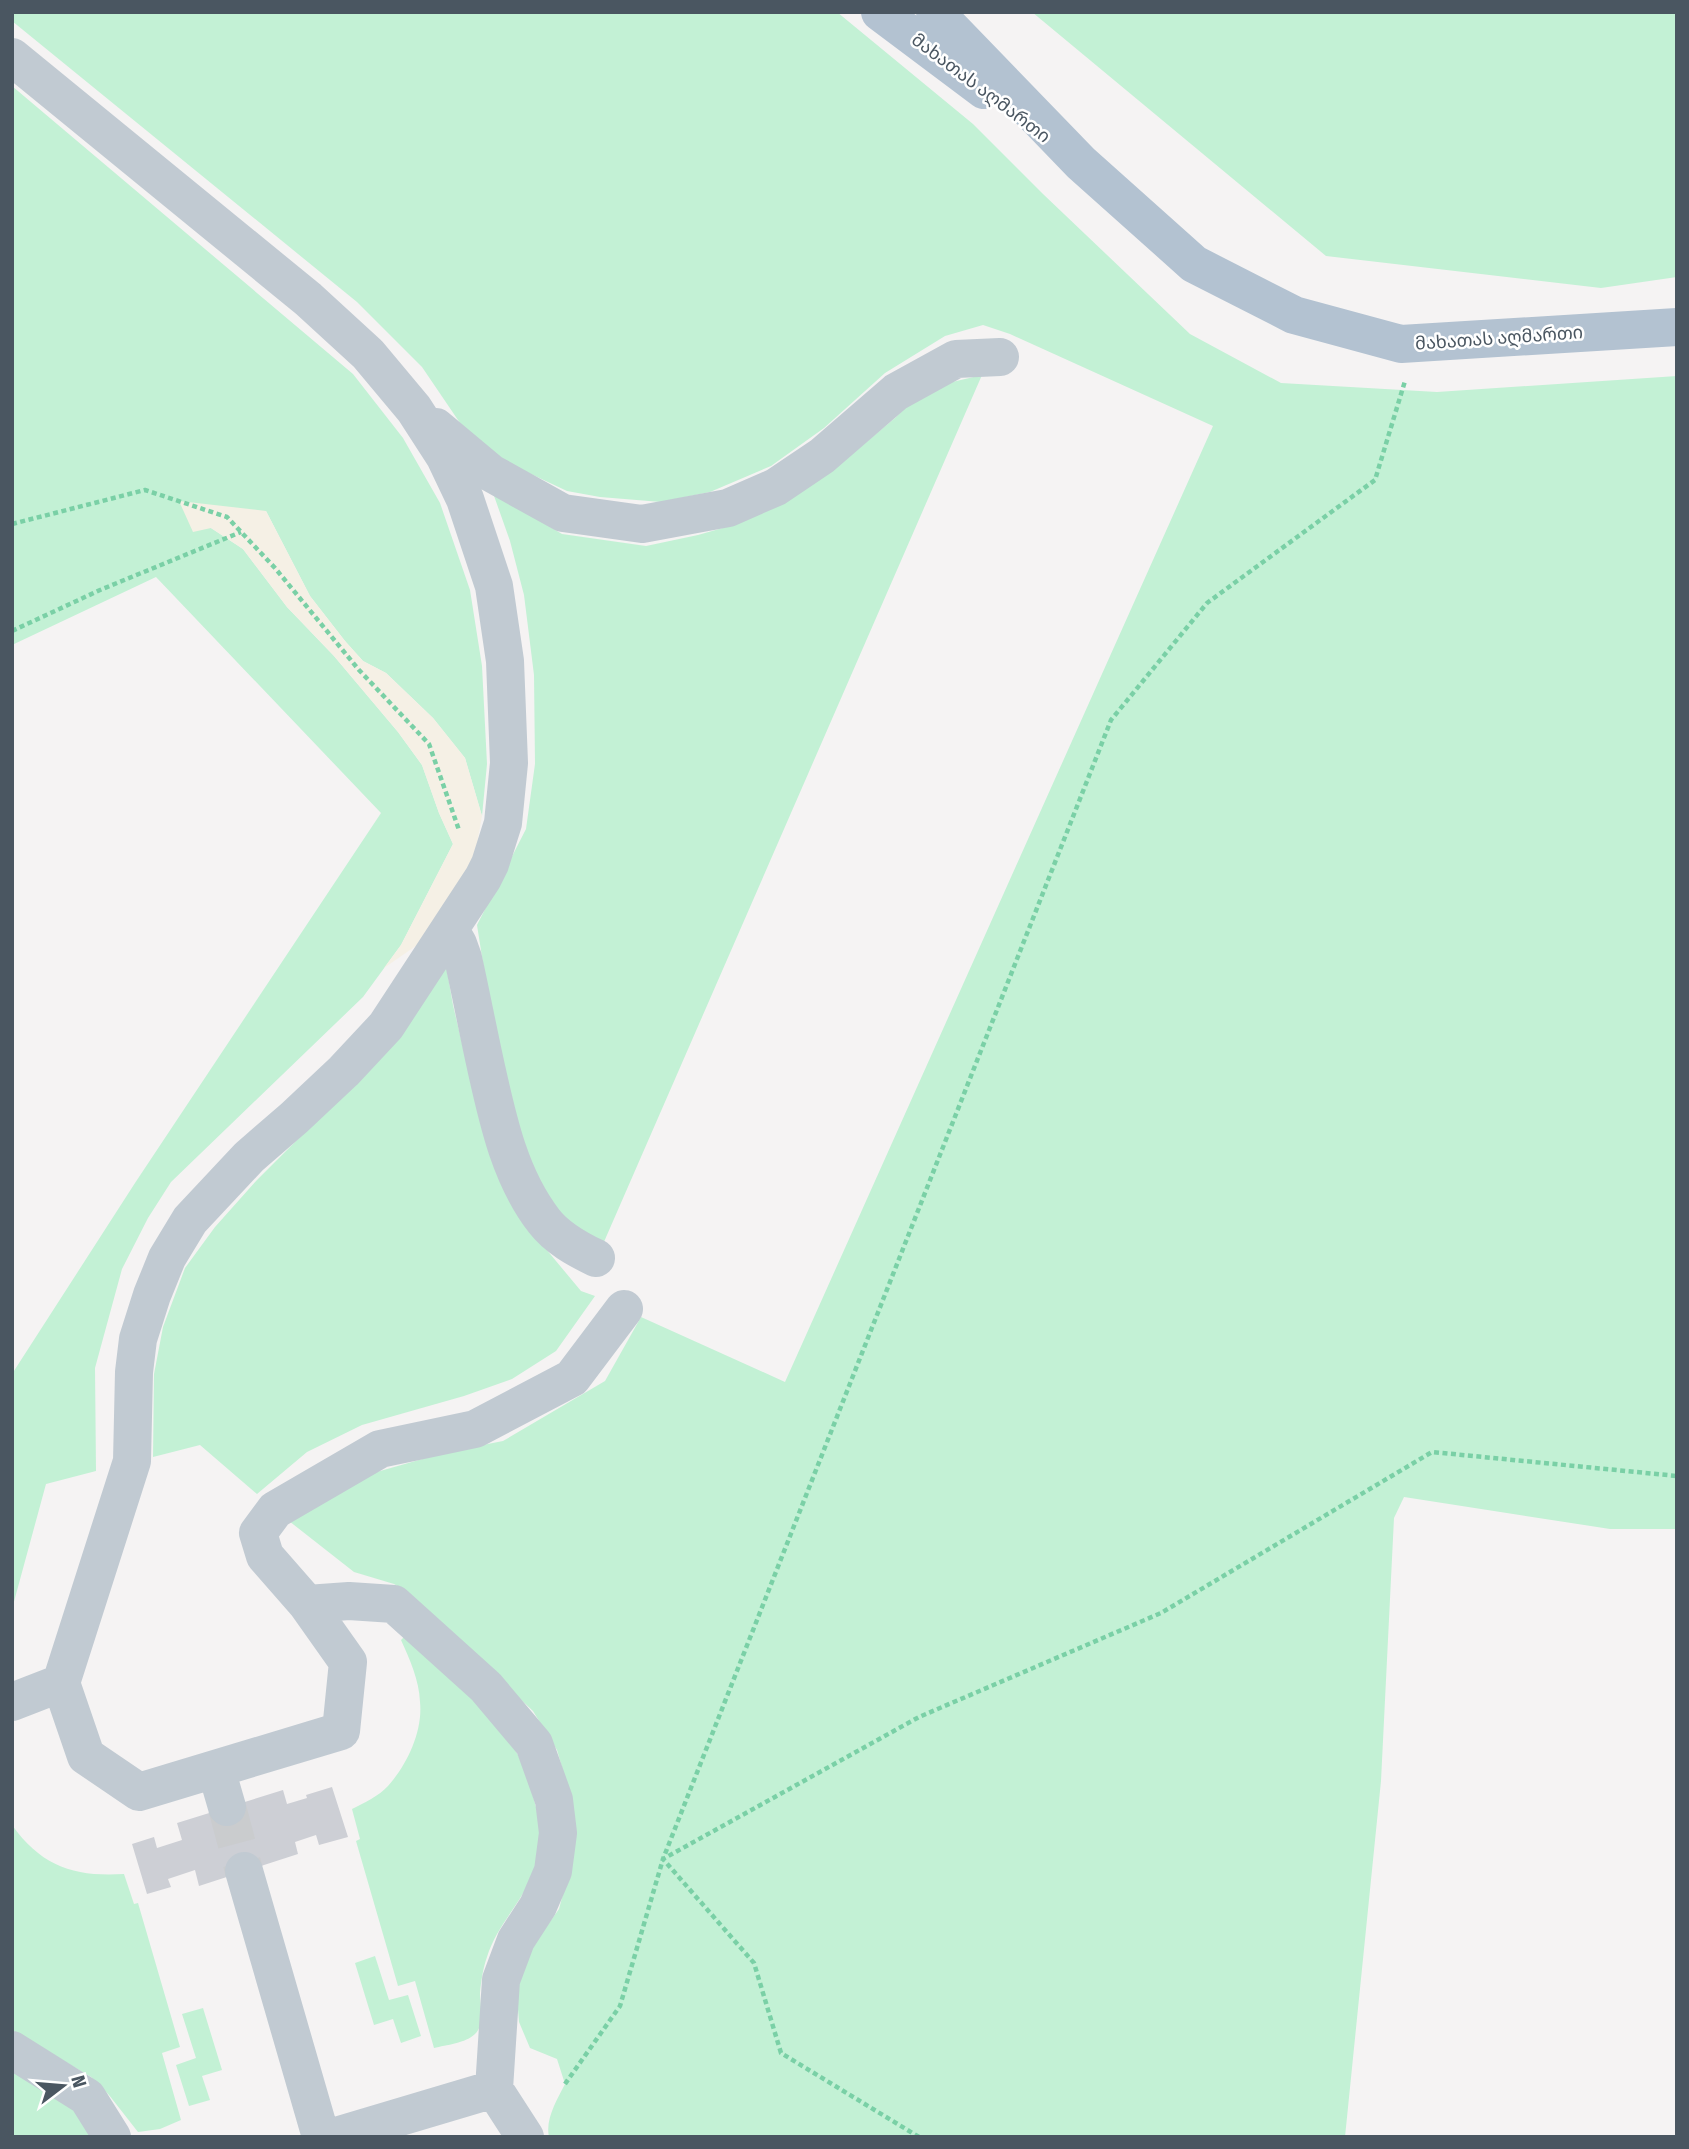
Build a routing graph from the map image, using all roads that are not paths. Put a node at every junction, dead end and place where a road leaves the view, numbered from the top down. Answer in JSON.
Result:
{"nodes":[{"id":1,"x":880,"y":12,"type":"edge"},
{"id":2,"x":934,"y":12,"type":"edge"},
{"id":3,"x":12,"y":57,"type":"edge"},
{"id":4,"x":1081,"y":163,"type":"junction"},
{"id":5,"x":1677,"y":327,"type":"edge"},
{"id":6,"x":1000,"y":357,"type":"dead end"},
{"id":7,"x":414,"y":409,"type":"junction"},
{"id":8,"x":450,"y":930,"type":"junction"},
{"id":9,"x":596,"y":1258,"type":"dead end"},
{"id":10,"x":624,"y":1310,"type":"dead end"},
{"id":11,"x":307,"y":1604,"type":"junction"},
{"id":12,"x":61,"y":1684,"type":"junction"},
{"id":13,"x":12,"y":1702,"type":"edge"},
{"id":14,"x":216,"y":1769,"type":"junction"},
{"id":15,"x":227,"y":1807,"type":"tunnel mouth"},
{"id":16,"x":244,"y":1871,"type":"tunnel mouth"},
{"id":17,"x":12,"y":2050,"type":"edge"},
{"id":18,"x":494,"y":2089,"type":"junction"},
{"id":19,"x":112,"y":2137,"type":"edge"},
{"id":20,"x":321,"y":2137,"type":"edge"},
{"id":21,"x":333,"y":2137,"type":"edge"},
{"id":22,"x":525,"y":2137,"type":"edge"}],
"edges":[{"from":1,"to":4,"type":"main road","name":"მახათას აღმართი"},
{"from":2,"to":4,"type":"main road","name":"მახათას აღმართი"},
{"from":3,"to":7,"type":"street"},
{"from":4,"to":5,"type":"main road","name":"მახათას აღმართი"},
{"from":6,"to":7,"type":"street"},
{"from":7,"to":8,"type":"street"},
{"from":8,"to":9,"type":"street"},
{"from":8,"to":12,"type":"street"},
{"from":10,"to":11,"type":"street"},
{"from":11,"to":14,"type":"street"},
{"from":11,"to":18,"type":"street"},
{"from":12,"to":13,"type":"street"},
{"from":12,"to":14,"type":"street"},
{"from":14,"to":15,"type":"street"},
{"from":16,"to":20,"type":"street"},
{"from":17,"to":19,"type":"street"},
{"from":18,"to":21,"type":"street"},
{"from":18,"to":22,"type":"street"}]}
